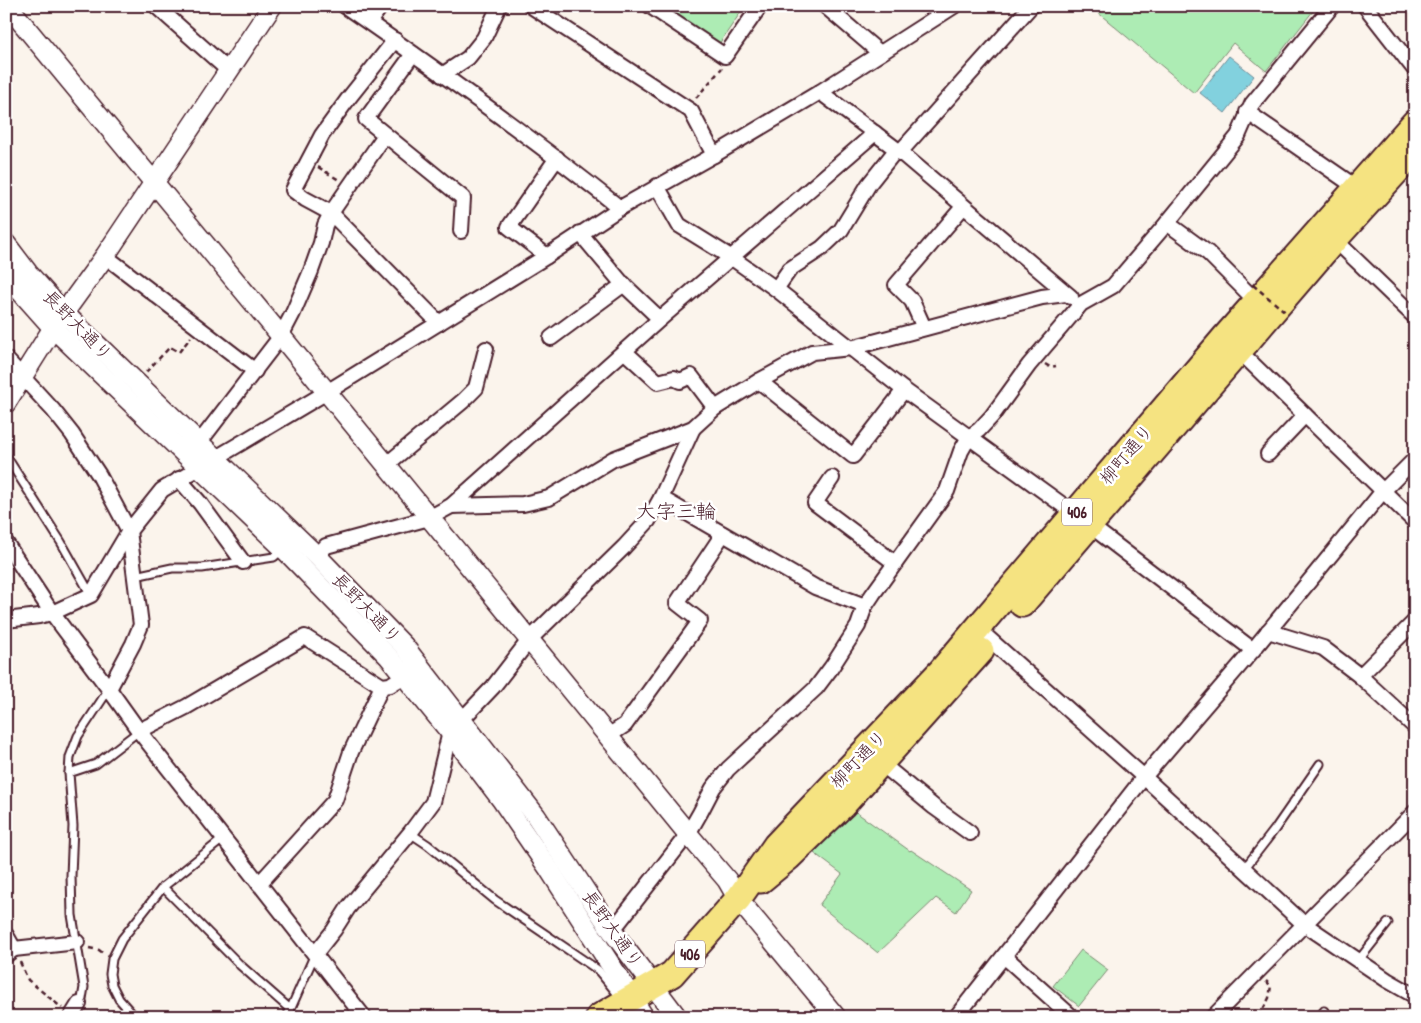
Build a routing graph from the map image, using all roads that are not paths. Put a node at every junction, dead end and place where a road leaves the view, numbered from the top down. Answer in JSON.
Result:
{"nodes":[{"id":1,"x":8,"y":6,"type":"edge"},
{"id":2,"x":156,"y":6,"type":"edge"},
{"id":3,"x":272,"y":6,"type":"edge"},
{"id":4,"x":346,"y":6,"type":"edge"},
{"id":5,"x":381,"y":6,"type":"edge"},
{"id":6,"x":498,"y":6,"type":"edge"},
{"id":7,"x":531,"y":6,"type":"edge"},
{"id":8,"x":650,"y":6,"type":"edge"},
{"id":9,"x":760,"y":6,"type":"edge"},
{"id":10,"x":825,"y":6,"type":"edge"},
{"id":11,"x":954,"y":6,"type":"edge"},
{"id":12,"x":1031,"y":6,"type":"edge"},
{"id":13,"x":1332,"y":6,"type":"edge"},
{"id":14,"x":1365,"y":6,"type":"edge"},
{"id":15,"x":369,"y":22,"type":"junction"},
{"id":16,"x":395,"y":40,"type":"junction"},
{"id":17,"x":880,"y":53,"type":"junction"},
{"id":18,"x":413,"y":54,"type":"junction"},
{"id":19,"x":228,"y":70,"type":"junction"},
{"id":20,"x":1415,"y":70,"type":"edge"},
{"id":21,"x":442,"y":75,"type":"junction"},
{"id":22,"x":820,"y":92,"type":"junction"},
{"id":23,"x":1248,"y":112,"type":"junction"},
{"id":24,"x":1415,"y":122,"type":"edge"},
{"id":25,"x":875,"y":133,"type":"junction"},
{"id":26,"x":385,"y":135,"type":"junction"},
{"id":27,"x":898,"y":151,"type":"junction"},
{"id":28,"x":1415,"y":151,"type":"edge"},
{"id":29,"x":714,"y":155,"type":"junction"},
{"id":30,"x":557,"y":158,"type":"junction"},
{"id":31,"x":154,"y":182,"type":"junction"},
{"id":32,"x":658,"y":186,"type":"junction"},
{"id":33,"x":1357,"y":188,"type":"junction"},
{"id":34,"x":963,"y":207,"type":"junction"},
{"id":35,"x":620,"y":208,"type":"junction"},
{"id":36,"x":331,"y":213,"type":"junction"},
{"id":37,"x":1167,"y":223,"type":"junction"},
{"id":38,"x":461,"y":231,"type":"dead end"},
{"id":39,"x":580,"y":233,"type":"junction"},
{"id":40,"x":1328,"y":233,"type":"junction"},
{"id":41,"x":6,"y":244,"type":"edge"},
{"id":42,"x":105,"y":256,"type":"junction"},
{"id":43,"x":547,"y":256,"type":"junction"},
{"id":44,"x":732,"y":258,"type":"junction"},
{"id":45,"x":6,"y":272,"type":"edge"},
{"id":46,"x":624,"y":284,"type":"junction"},
{"id":47,"x":776,"y":289,"type":"junction"},
{"id":48,"x":1066,"y":294,"type":"junction"},
{"id":49,"x":1081,"y":304,"type":"junction"},
{"id":50,"x":1267,"y":304,"type":"junction"},
{"id":51,"x":1415,"y":317,"type":"edge"},
{"id":52,"x":660,"y":319,"type":"junction"},
{"id":53,"x":58,"y":320,"type":"junction"},
{"id":54,"x":439,"y":323,"type":"junction"},
{"id":55,"x":924,"y":328,"type":"junction"},
{"id":56,"x":281,"y":336,"type":"junction"},
{"id":57,"x":551,"y":338,"type":"dead end"},
{"id":58,"x":1232,"y":344,"type":"junction"},
{"id":59,"x":851,"y":348,"type":"junction"},
{"id":60,"x":486,"y":349,"type":"dead end"},
{"id":61,"x":626,"y":352,"type":"junction"},
{"id":62,"x":6,"y":359,"type":"edge"},
{"id":63,"x":255,"y":371,"type":"junction"},
{"id":64,"x":23,"y":377,"type":"junction"},
{"id":65,"x":759,"y":381,"type":"junction"},
{"id":66,"x":904,"y":390,"type":"junction"},
{"id":67,"x":326,"y":392,"type":"junction"},
{"id":68,"x":6,"y":403,"type":"edge"},
{"id":69,"x":715,"y":408,"type":"junction"},
{"id":70,"x":1305,"y":415,"type":"junction"},
{"id":71,"x":693,"y":428,"type":"junction"},
{"id":72,"x":969,"y":437,"type":"junction"},
{"id":73,"x":199,"y":443,"type":"junction"},
{"id":74,"x":1268,"y":454,"type":"dead end"},
{"id":75,"x":6,"y":456,"type":"edge"},
{"id":76,"x":215,"y":458,"type":"junction"},
{"id":77,"x":1415,"y":459,"type":"edge"},
{"id":78,"x":386,"y":465,"type":"junction"},
{"id":79,"x":198,"y":468,"type":"junction"},
{"id":80,"x":832,"y":478,"type":"dead end"},
{"id":81,"x":179,"y":479,"type":"junction"},
{"id":82,"x":1383,"y":491,"type":"junction"},
{"id":83,"x":661,"y":498,"type":"junction"},
{"id":84,"x":451,"y":506,"type":"junction"},
{"id":85,"x":429,"y":518,"type":"junction"},
{"id":86,"x":1082,"y":520,"type":"junction"},
{"id":87,"x":1415,"y":522,"type":"edge"},
{"id":88,"x":128,"y":531,"type":"junction"},
{"id":89,"x":722,"y":534,"type":"junction"},
{"id":90,"x":6,"y":543,"type":"edge"},
{"id":91,"x":283,"y":548,"type":"junction"},
{"id":92,"x":317,"y":556,"type":"junction"},
{"id":93,"x":243,"y":562,"type":"junction"},
{"id":94,"x":895,"y":563,"type":"junction"},
{"id":95,"x":135,"y":576,"type":"junction"},
{"id":96,"x":90,"y":595,"type":"junction"},
{"id":97,"x":865,"y":606,"type":"junction"},
{"id":98,"x":52,"y":613,"type":"junction"},
{"id":99,"x":6,"y":620,"type":"edge"},
{"id":100,"x":1415,"y":621,"type":"edge"},
{"id":101,"x":1268,"y":631,"type":"junction"},
{"id":102,"x":984,"y":635,"type":"junction"},
{"id":103,"x":530,"y":639,"type":"junction"},
{"id":104,"x":1253,"y":650,"type":"junction"},
{"id":105,"x":404,"y":676,"type":"junction"},
{"id":106,"x":1360,"y":676,"type":"junction"},
{"id":107,"x":382,"y":686,"type":"junction"},
{"id":108,"x":109,"y":689,"type":"junction"},
{"id":109,"x":1413,"y":721,"type":"edge"},
{"id":110,"x":456,"y":726,"type":"junction"},
{"id":111,"x":138,"y":731,"type":"junction"},
{"id":112,"x":608,"y":736,"type":"junction"},
{"id":113,"x":874,"y":757,"type":"junction"},
{"id":114,"x":1320,"y":764,"type":"dead end"},
{"id":115,"x":69,"y":774,"type":"junction"},
{"id":116,"x":1144,"y":777,"type":"junction"},
{"id":117,"x":1415,"y":812,"type":"edge"},
{"id":118,"x":410,"y":833,"type":"junction"},
{"id":119,"x":970,"y":833,"type":"dead end"},
{"id":120,"x":688,"y":834,"type":"junction"},
{"id":121,"x":224,"y":838,"type":"junction"},
{"id":122,"x":1244,"y":869,"type":"junction"},
{"id":123,"x":259,"y":884,"type":"junction"},
{"id":124,"x":163,"y":887,"type":"junction"},
{"id":125,"x":738,"y":899,"type":"junction"},
{"id":126,"x":1388,"y":923,"type":"dead end"},
{"id":127,"x":1304,"y":924,"type":"junction"},
{"id":128,"x":612,"y":931,"type":"junction"},
{"id":129,"x":6,"y":935,"type":"edge"},
{"id":130,"x":77,"y":943,"type":"junction"},
{"id":131,"x":10,"y":952,"type":"edge"},
{"id":132,"x":315,"y":954,"type":"junction"},
{"id":133,"x":1004,"y":956,"type":"junction"},
{"id":134,"x":1358,"y":961,"type":"junction"},
{"id":135,"x":654,"y":986,"type":"junction"},
{"id":136,"x":1415,"y":996,"type":"edge"},
{"id":137,"x":634,"y":1006,"type":"edge"},
{"id":138,"x":290,"y":1009,"type":"junction"},
{"id":139,"x":74,"y":1012,"type":"edge"},
{"id":140,"x":135,"y":1017,"type":"edge"},
{"id":141,"x":287,"y":1017,"type":"edge"},
{"id":142,"x":364,"y":1017,"type":"edge"},
{"id":143,"x":599,"y":1017,"type":"edge"},
{"id":144,"x":677,"y":1017,"type":"edge"},
{"id":145,"x":836,"y":1017,"type":"edge"},
{"id":146,"x":956,"y":1017,"type":"edge"},
{"id":147,"x":1072,"y":1017,"type":"edge"},
{"id":148,"x":1213,"y":1017,"type":"edge"},
{"id":149,"x":1319,"y":1017,"type":"edge"},
{"id":150,"x":1329,"y":1017,"type":"edge"}],
"edges":[{"from":1,"to":31,"type":"street"},
{"from":2,"to":19,"type":"street"},
{"from":3,"to":19,"type":"street"},
{"from":4,"to":15,"type":"street"},
{"from":5,"to":15,"type":"street"},
{"from":6,"to":21,"type":"street"},
{"from":7,"to":29,"type":"street"},
{"from":8,"to":9,"type":"street"},
{"from":10,"to":17,"type":"street"},
{"from":11,"to":17,"type":"street"},
{"from":12,"to":27,"type":"street"},
{"from":13,"to":23,"type":"street"},
{"from":14,"to":20,"type":"street"},
{"from":15,"to":16,"type":"street"},
{"from":16,"to":18,"type":"street"},
{"from":16,"to":36,"type":"street"},
{"from":17,"to":22,"type":"street"},
{"from":18,"to":21,"type":"street"},
{"from":18,"to":26,"type":"street"},
{"from":19,"to":31,"type":"street"},
{"from":21,"to":30,"type":"street"},
{"from":22,"to":25,"type":"street"},
{"from":22,"to":29,"type":"street"},
{"from":23,"to":33,"type":"street"},
{"from":23,"to":37,"type":"street"},
{"from":24,"to":33,"type":"highway","name":"柳町通り","number":"406"},
{"from":25,"to":27,"type":"street"},
{"from":25,"to":44,"type":"street"},
{"from":26,"to":36,"type":"street"},
{"from":26,"to":38,"type":"street"},
{"from":27,"to":34,"type":"street"},
{"from":27,"to":47,"type":"street"},
{"from":28,"to":40,"type":"highway","name":"柳町通り","number":"406"},
{"from":29,"to":32,"type":"street"},
{"from":30,"to":35,"type":"street"},
{"from":30,"to":43,"type":"street"},
{"from":31,"to":42,"type":"street"},
{"from":31,"to":56,"type":"street"},
{"from":32,"to":35,"type":"street"},
{"from":32,"to":44,"type":"street"},
{"from":33,"to":40,"type":"highway","name":"柳町通り","number":"406"},
{"from":34,"to":48,"type":"street"},
{"from":34,"to":55,"type":"street"},
{"from":35,"to":39,"type":"street"},
{"from":36,"to":54,"type":"street"},
{"from":36,"to":56,"type":"street"},
{"from":37,"to":49,"type":"street"},
{"from":37,"to":50,"type":"street"},
{"from":39,"to":43,"type":"street"},
{"from":39,"to":46,"type":"street"},
{"from":40,"to":50,"type":"highway","name":"柳町通り","number":"406"},
{"from":40,"to":51,"type":"street"},
{"from":41,"to":53,"type":"street","name":"長野大通り"},
{"from":42,"to":53,"type":"street"},
{"from":42,"to":63,"type":"street"},
{"from":43,"to":54,"type":"street"},
{"from":44,"to":47,"type":"street"},
{"from":44,"to":52,"type":"street"},
{"from":45,"to":53,"type":"street","name":"長野大通り"},
{"from":46,"to":52,"type":"street"},
{"from":46,"to":57,"type":"street"},
{"from":47,"to":59,"type":"street"},
{"from":48,"to":49,"type":"street"},
{"from":48,"to":55,"type":"street"},
{"from":49,"to":72,"type":"street"},
{"from":50,"to":58,"type":"highway","name":"柳町通り","number":"406"},
{"from":52,"to":61,"type":"street"},
{"from":53,"to":64,"type":"street"},
{"from":53,"to":73,"type":"street","name":"長野大通り"},
{"from":53,"to":79,"type":"street","name":"長野大通り"},
{"from":54,"to":67,"type":"street"},
{"from":55,"to":59,"type":"street"},
{"from":56,"to":63,"type":"street"},
{"from":56,"to":67,"type":"street"},
{"from":58,"to":70,"type":"street"},
{"from":58,"to":86,"type":"highway","name":"柳町通り","number":"406"},
{"from":59,"to":65,"type":"street"},
{"from":59,"to":66,"type":"street"},
{"from":60,"to":78,"type":"street"},
{"from":61,"to":69,"type":"street"},
{"from":61,"to":84,"type":"street"},
{"from":62,"to":64,"type":"street"},
{"from":63,"to":73,"type":"street"},
{"from":64,"to":68,"type":"street"},
{"from":64,"to":88,"type":"street"},
{"from":65,"to":66,"type":"street"},
{"from":65,"to":69,"type":"street"},
{"from":66,"to":72,"type":"street"},
{"from":67,"to":76,"type":"street"},
{"from":67,"to":78,"type":"street"},
{"from":69,"to":71,"type":"street"},
{"from":70,"to":74,"type":"street"},
{"from":70,"to":82,"type":"street"},
{"from":71,"to":83,"type":"street"},
{"from":71,"to":84,"type":"street"},
{"from":72,"to":86,"type":"street"},
{"from":72,"to":94,"type":"street"},
{"from":73,"to":76,"type":"street","name":"長野大通り"},
{"from":75,"to":96,"type":"lane"},
{"from":76,"to":79,"type":"street"},
{"from":76,"to":92,"type":"street","name":"長野大通り"},
{"from":77,"to":82,"type":"street"},
{"from":78,"to":85,"type":"street"},
{"from":79,"to":81,"type":"street"},
{"from":79,"to":91,"type":"street","name":"長野大通り"},
{"from":80,"to":94,"type":"street"},
{"from":81,"to":88,"type":"street"},
{"from":81,"to":93,"type":"street"},
{"from":82,"to":87,"type":"street"},
{"from":82,"to":101,"type":"street"},
{"from":83,"to":89,"type":"street"},
{"from":83,"to":103,"type":"street"},
{"from":84,"to":85,"type":"street"},
{"from":85,"to":92,"type":"street"},
{"from":85,"to":103,"type":"street"},
{"from":86,"to":102,"type":"highway","name":"柳町通り","number":"406"},
{"from":86,"to":104,"type":"street"},
{"from":88,"to":95,"type":"street"},
{"from":88,"to":96,"type":"street"},
{"from":89,"to":97,"type":"street"},
{"from":89,"to":112,"type":"street"},
{"from":90,"to":98,"type":"street"},
{"from":91,"to":93,"type":"lane"},
{"from":91,"to":105,"type":"street","name":"長野大通り"},
{"from":92,"to":110,"type":"street","name":"長野大通り"},
{"from":93,"to":95,"type":"lane"},
{"from":94,"to":97,"type":"street"},
{"from":95,"to":108,"type":"street"},
{"from":96,"to":98,"type":"street"},
{"from":97,"to":120,"type":"street"},
{"from":98,"to":99,"type":"street"},
{"from":98,"to":108,"type":"street"},
{"from":100,"to":106,"type":"street"},
{"from":101,"to":104,"type":"street"},
{"from":101,"to":106,"type":"street"},
{"from":102,"to":113,"type":"highway","name":"柳町通り","number":"406"},
{"from":102,"to":116,"type":"street"},
{"from":103,"to":110,"type":"street"},
{"from":103,"to":112,"type":"street"},
{"from":104,"to":116,"type":"street"},
{"from":105,"to":107,"type":"street"},
{"from":105,"to":110,"type":"street","name":"長野大通り"},
{"from":106,"to":109,"type":"street"},
{"from":107,"to":111,"type":"street"},
{"from":107,"to":123,"type":"street"},
{"from":108,"to":111,"type":"street"},
{"from":108,"to":115,"type":"lane"},
{"from":110,"to":118,"type":"street"},
{"from":110,"to":128,"type":"street","name":"長野大通り"},
{"from":110,"to":137,"type":"street","name":"長野大通り"},
{"from":111,"to":115,"type":"lane"},
{"from":111,"to":121,"type":"street"},
{"from":112,"to":120,"type":"street"},
{"from":113,"to":119,"type":"street"},
{"from":113,"to":125,"type":"highway","name":"柳町通り","number":"406"},
{"from":114,"to":122,"type":"lane"},
{"from":115,"to":130,"type":"lane"},
{"from":116,"to":122,"type":"street"},
{"from":116,"to":133,"type":"street"},
{"from":117,"to":127,"type":"street"},
{"from":118,"to":132,"type":"street"},
{"from":118,"to":137,"type":"lane"},
{"from":120,"to":125,"type":"street"},
{"from":120,"to":128,"type":"street"},
{"from":121,"to":123,"type":"street"},
{"from":121,"to":124,"type":"lane"},
{"from":122,"to":127,"type":"street"},
{"from":123,"to":132,"type":"street"},
{"from":124,"to":138,"type":"lane"},
{"from":124,"to":140,"type":"lane"},
{"from":125,"to":135,"type":"highway","name":"柳町通り","number":"406"},
{"from":125,"to":145,"type":"street"},
{"from":126,"to":134,"type":"lane"},
{"from":127,"to":134,"type":"street"},
{"from":127,"to":148,"type":"street"},
{"from":128,"to":135,"type":"street","name":"長野大通り"},
{"from":129,"to":131,"type":"street"},
{"from":130,"to":131,"type":"street"},
{"from":130,"to":139,"type":"lane"},
{"from":132,"to":138,"type":"lane"},
{"from":132,"to":142,"type":"street"},
{"from":133,"to":146,"type":"street"},
{"from":133,"to":147,"type":"street"},
{"from":134,"to":136,"type":"street"},
{"from":135,"to":137,"type":"highway","name":"柳町通り","number":"406"},
{"from":135,"to":144,"type":"street","name":"長野大通り"},
{"from":137,"to":143,"type":"highway","number":"406"},
{"from":138,"to":141,"type":"lane"},
{"from":149,"to":150,"type":"lane"}]}
